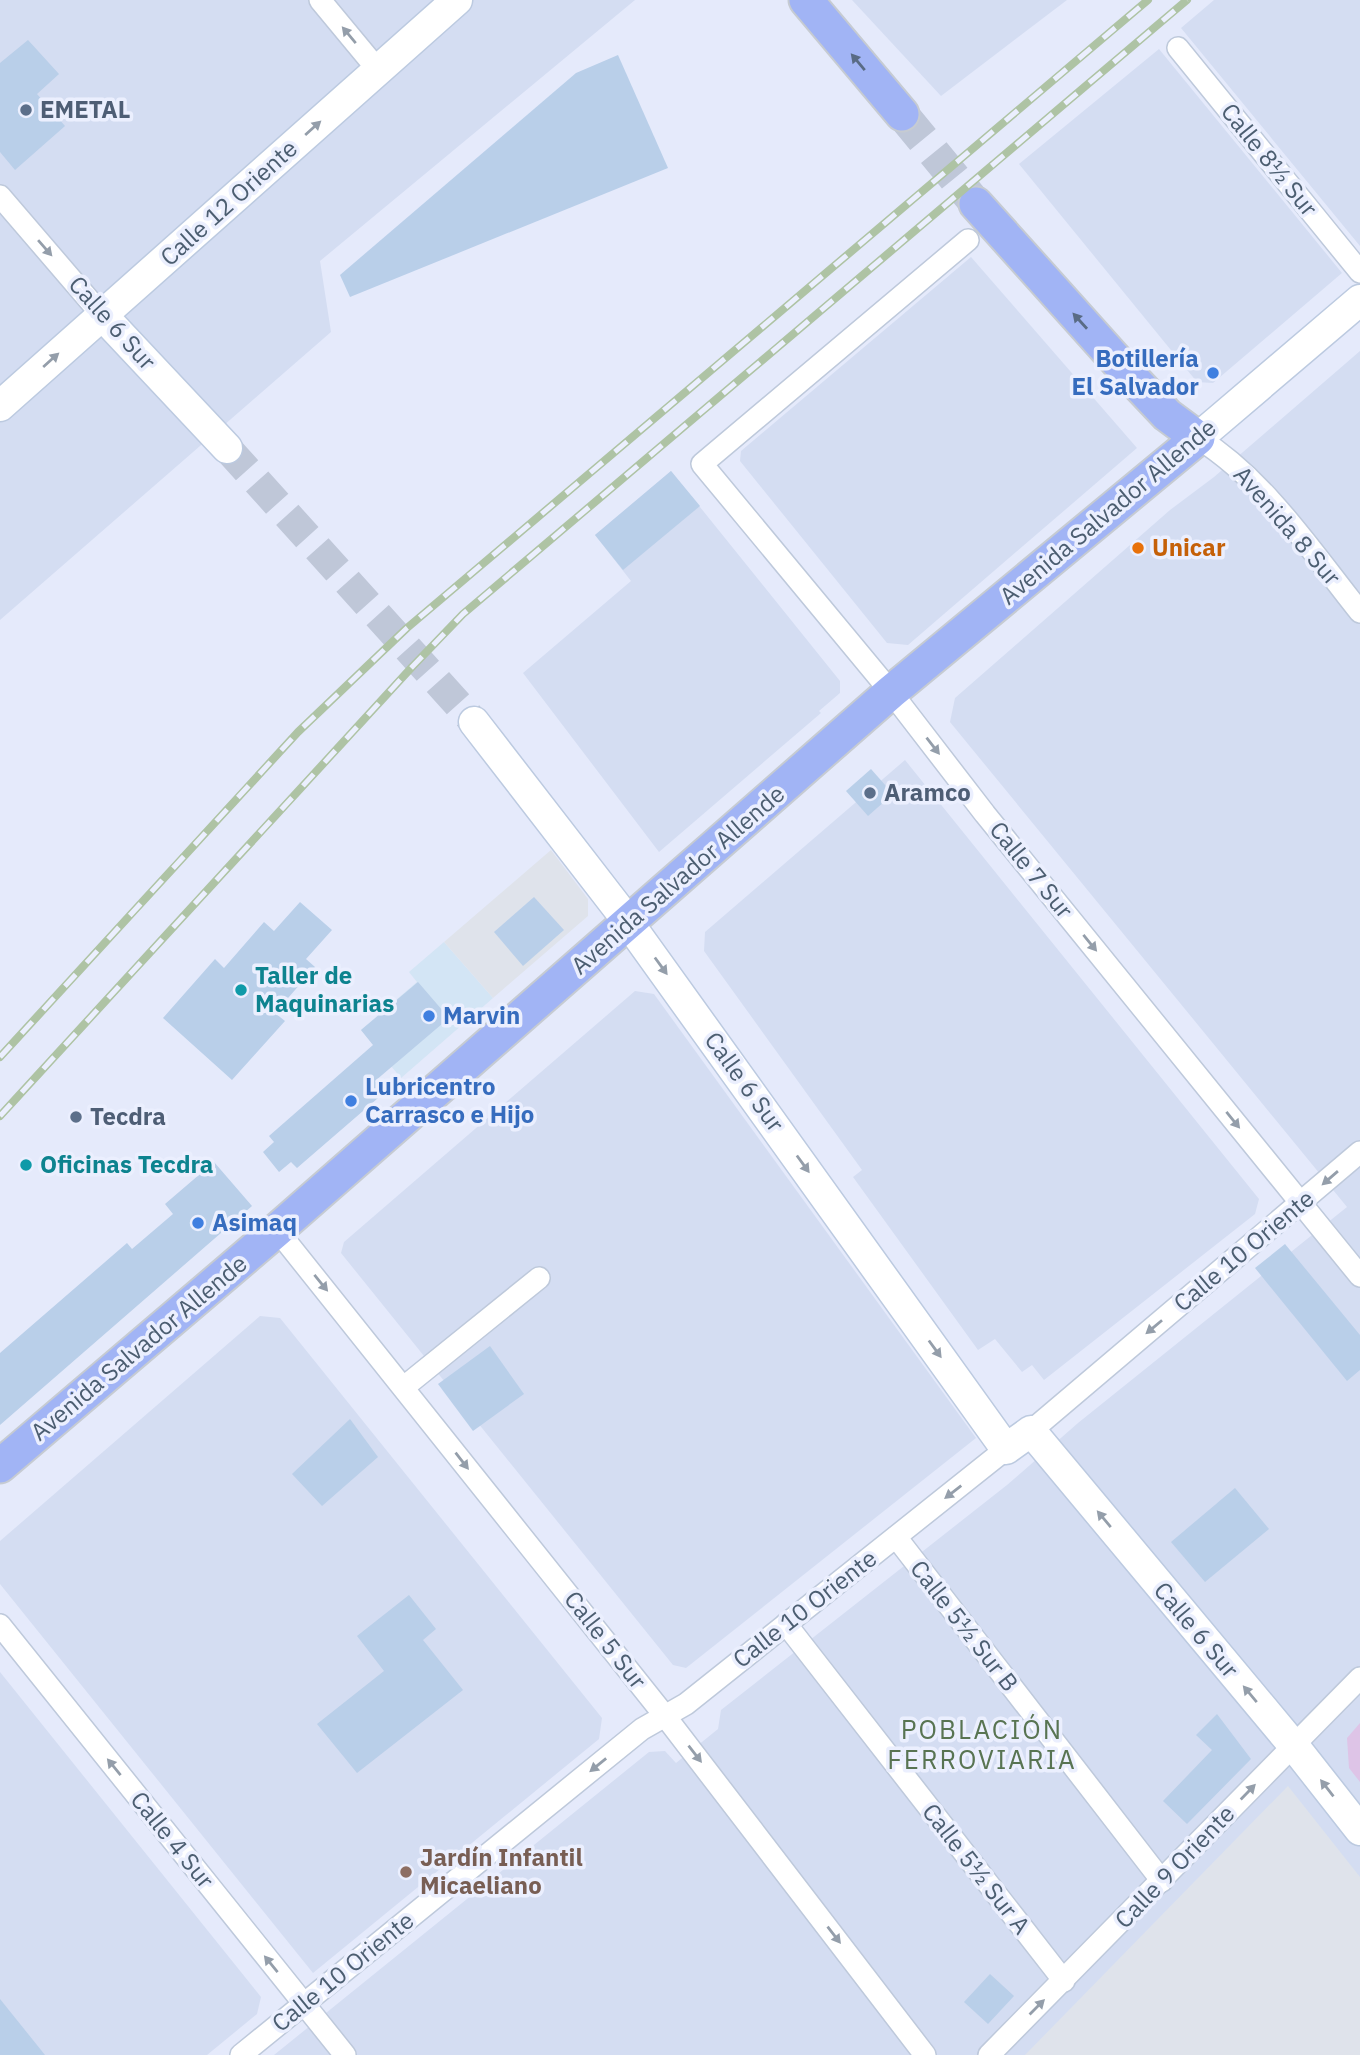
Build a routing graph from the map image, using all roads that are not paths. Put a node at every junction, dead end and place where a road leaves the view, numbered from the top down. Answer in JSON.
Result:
{"nodes":[{"id":1,"x":320,"y":0,"type":"edge"},
{"id":2,"x":457,"y":0,"type":"edge"},
{"id":3,"x":806,"y":0,"type":"edge"},
{"id":4,"x":1178,"y":48,"type":"dead end"},
{"id":5,"x":378,"y":70,"type":"junction"},
{"id":6,"x":902,"y":114,"type":"tunnel mouth"},
{"id":7,"x":0,"y":196,"type":"edge"},
{"id":8,"x":976,"y":204,"type":"tunnel mouth"},
{"id":9,"x":968,"y":240,"type":"dead end"},
{"id":10,"x":1360,"y":272,"type":"edge"},
{"id":11,"x":1360,"y":300,"type":"edge"},
{"id":12,"x":102,"y":315,"type":"junction"},
{"id":13,"x":0,"y":406,"type":"edge"},
{"id":14,"x":1198,"y":438,"type":"junction"},
{"id":15,"x":227,"y":449,"type":"tunnel mouth"},
{"id":16,"x":1360,"y":612,"type":"edge"},
{"id":17,"x":891,"y":692,"type":"junction"},
{"id":18,"x":474,"y":722,"type":"tunnel mouth"},
{"id":19,"x":629,"y":923,"type":"junction"},
{"id":20,"x":1360,"y":1152,"type":"edge"},
{"id":21,"x":1300,"y":1204,"type":"junction"},
{"id":22,"x":278,"y":1230,"type":"junction"},
{"id":23,"x":1360,"y":1276,"type":"edge"},
{"id":24,"x":539,"y":1278,"type":"dead end"},
{"id":25,"x":404,"y":1388,"type":"junction"},
{"id":26,"x":1031,"y":1431,"type":"junction"},
{"id":27,"x":1006,"y":1449,"type":"junction"},
{"id":28,"x":0,"y":1466,"type":"edge"},
{"id":29,"x":895,"y":1537,"type":"junction"},
{"id":30,"x":786,"y":1624,"type":"junction"},
{"id":31,"x":0,"y":1625,"type":"edge"},
{"id":32,"x":1360,"y":1678,"type":"edge"},
{"id":33,"x":665,"y":1716,"type":"junction"},
{"id":34,"x":1294,"y":1746,"type":"junction"},
{"id":35,"x":1360,"y":1830,"type":"edge"},
{"id":36,"x":1162,"y":1881,"type":"junction"},
{"id":37,"x":1064,"y":1982,"type":"junction"},
{"id":38,"x":304,"y":2004,"type":"junction"},
{"id":39,"x":241,"y":2055,"type":"edge"},
{"id":40,"x":345,"y":2055,"type":"edge"},
{"id":41,"x":925,"y":2055,"type":"edge"},
{"id":42,"x":989,"y":2055,"type":"edge"}],
"edges":[{"from":5,"to":1,"type":"street","one_way":true},
{"from":2,"to":5,"type":"street","name":"Calle 12 Oriente"},
{"from":6,"to":3,"type":"main road","one_way":true},
{"from":4,"to":10,"type":"street","name":"Calle 8½ Sur"},
{"from":12,"to":5,"type":"street","name":"Calle 12 Oriente","one_way":true},
{"from":7,"to":12,"type":"street","name":"Calle 6 Sur","one_way":true},
{"from":14,"to":8,"type":"main road","name":"Avenida 8 Sur","one_way":true},
{"from":9,"to":17,"type":"street","name":"Calle 7 Sur"},
{"from":11,"to":14,"type":"street","name":"Avenida Salvador Allende"},
{"from":13,"to":12,"type":"street","name":"Calle 12 Oriente","one_way":true},
{"from":12,"to":15,"type":"street","name":"Calle 6 Sur"},
{"from":14,"to":16,"type":"street","name":"Avenida 8 Sur"},
{"from":14,"to":17,"type":"main road","name":"Avenida Salvador Allende"},
{"from":17,"to":19,"type":"main road","name":"Avenida Salvador Allende"},
{"from":17,"to":21,"type":"street","name":"Calle 7 Sur","one_way":true},
{"from":18,"to":19,"type":"street","name":"Calle 6 Sur"},
{"from":19,"to":22,"type":"main road","name":"Avenida Salvador Allende"},
{"from":19,"to":27,"type":"street","name":"Calle 6 Sur","one_way":true},
{"from":20,"to":21,"type":"street","name":"Calle 10 Oriente","one_way":true},
{"from":21,"to":23,"type":"street","name":"Calle 7 Sur"},
{"from":21,"to":26,"type":"street","name":"Calle 10 Oriente","one_way":true},
{"from":22,"to":25,"type":"street","name":"Calle 5 Sur","one_way":true},
{"from":22,"to":28,"type":"main road","name":"Avenida Salvador Allende"},
{"from":24,"to":25,"type":"street"},
{"from":25,"to":33,"type":"street","name":"Calle 5 Sur","one_way":true},
{"from":26,"to":27,"type":"street","name":"Calle 10 Oriente"},
{"from":34,"to":26,"type":"street","name":"Calle 6 Sur","one_way":true},
{"from":27,"to":29,"type":"street","name":"Calle 10 Oriente","one_way":true},
{"from":29,"to":30,"type":"street","name":"Calle 10 Oriente"},
{"from":29,"to":36,"type":"street","name":"Calle 5½ Sur B"},
{"from":30,"to":33,"type":"street","name":"Calle 10 Oriente"},
{"from":30,"to":37,"type":"street","name":"Calle 5½ Sur A"},
{"from":38,"to":31,"type":"street","name":"Calle 4 Sur","one_way":true},
{"from":32,"to":34,"type":"street","name":"Calle 9 Oriente"},
{"from":33,"to":38,"type":"street","name":"Calle 10 Oriente","one_way":true},
{"from":33,"to":41,"type":"street","name":"Calle 5 Sur","one_way":true},
{"from":35,"to":34,"type":"street","name":"Calle 6 Sur","one_way":true},
{"from":36,"to":34,"type":"street","name":"Calle 9 Oriente","one_way":true},
{"from":36,"to":37,"type":"street","name":"Calle 9 Oriente"},
{"from":42,"to":37,"type":"street","name":"Calle 9 Oriente","one_way":true},
{"from":38,"to":39,"type":"street","name":"Calle 10 Oriente"},
{"from":38,"to":40,"type":"street","name":"Calle 4 Sur"}]}
